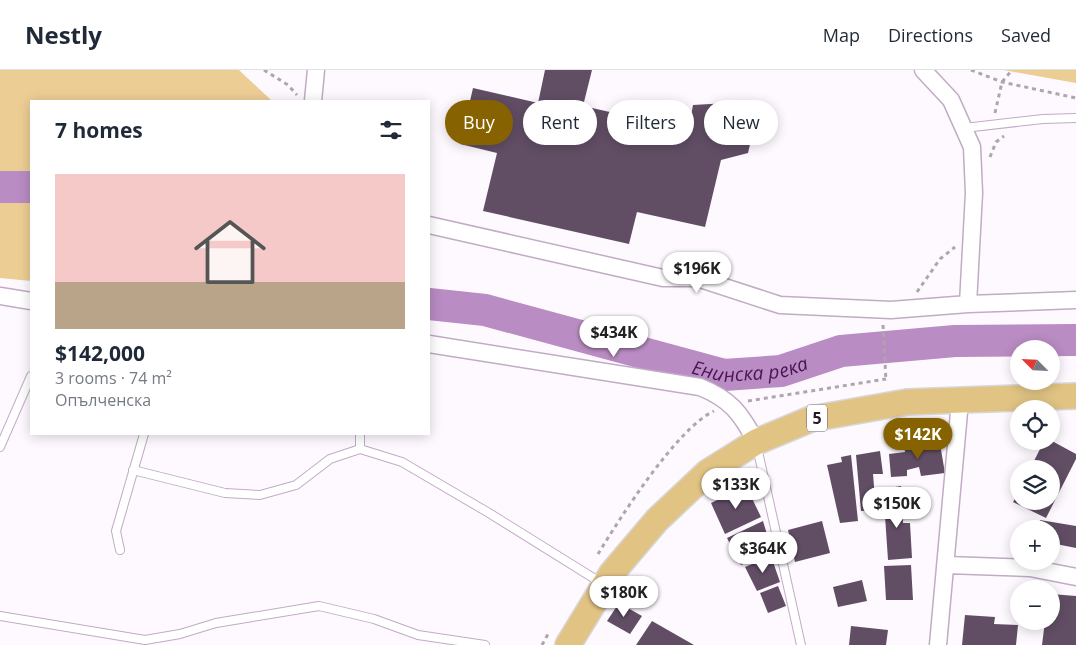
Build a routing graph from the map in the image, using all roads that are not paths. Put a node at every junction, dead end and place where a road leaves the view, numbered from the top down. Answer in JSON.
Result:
{"nodes":[{"id":1,"x":316,"y":70,"type":"edge"},
{"id":2,"x":923,"y":70,"type":"edge"},
{"id":3,"x":313,"y":100,"type":"edge"},
{"id":4,"x":1076,"y":118,"type":"edge"},
{"id":5,"x":964,"y":128,"type":"junction"},
{"id":6,"x":430,"y":225,"type":"edge"},
{"id":7,"x":0,"y":296,"type":"edge"},
{"id":8,"x":1076,"y":300,"type":"edge"},
{"id":9,"x":30,"y":301,"type":"edge"},
{"id":10,"x":968,"y":304,"type":"junction"},
{"id":11,"x":430,"y":344,"type":"edge"},
{"id":12,"x":30,"y":378,"type":"edge"},
{"id":13,"x":1076,"y":396,"type":"edge"},
{"id":14,"x":960,"y":401,"type":"junction"},
{"id":15,"x":144,"y":435,"type":"edge"},
{"id":16,"x":360,"y":435,"type":"edge"},
{"id":17,"x":756,"y":442,"type":"junction"},
{"id":18,"x":0,"y":447,"type":"edge"},
{"id":19,"x":360,"y":449,"type":"junction"},
{"id":20,"x":133,"y":470,"type":"junction"},
{"id":21,"x":120,"y":550,"type":"dead end"},
{"id":22,"x":947,"y":565,"type":"junction"},
{"id":23,"x":1076,"y":576,"type":"edge"},
{"id":24,"x":608,"y":579,"type":"junction"},
{"id":25,"x":0,"y":616,"type":"edge"},
{"id":26,"x":485,"y":645,"type":"edge"},
{"id":27,"x":568,"y":645,"type":"edge"},
{"id":28,"x":801,"y":645,"type":"edge"},
{"id":29,"x":938,"y":645,"type":"edge"}],
"edges":[{"from":1,"to":3,"type":"street"},
{"from":2,"to":5,"type":"street"},
{"from":4,"to":5,"type":"lane"},
{"from":5,"to":10,"type":"street"},
{"from":6,"to":10,"type":"street"},
{"from":7,"to":9,"type":"street"},
{"from":8,"to":10,"type":"street"},
{"from":11,"to":17,"type":"street"},
{"from":12,"to":18,"type":"lane"},
{"from":13,"to":14,"type":"main road","number":"5"},
{"from":14,"to":17,"type":"main road","number":"5"},
{"from":14,"to":22,"type":"street"},
{"from":15,"to":20,"type":"lane"},
{"from":16,"to":19,"type":"lane"},
{"from":17,"to":24,"type":"main road","number":"5"},
{"from":17,"to":28,"type":"lane"},
{"from":19,"to":20,"type":"lane"},
{"from":19,"to":24,"type":"lane"},
{"from":20,"to":21,"type":"lane"},
{"from":22,"to":23,"type":"street"},
{"from":22,"to":29,"type":"street"},
{"from":24,"to":27,"type":"main road","number":"5"},
{"from":25,"to":26,"type":"lane"}]}
